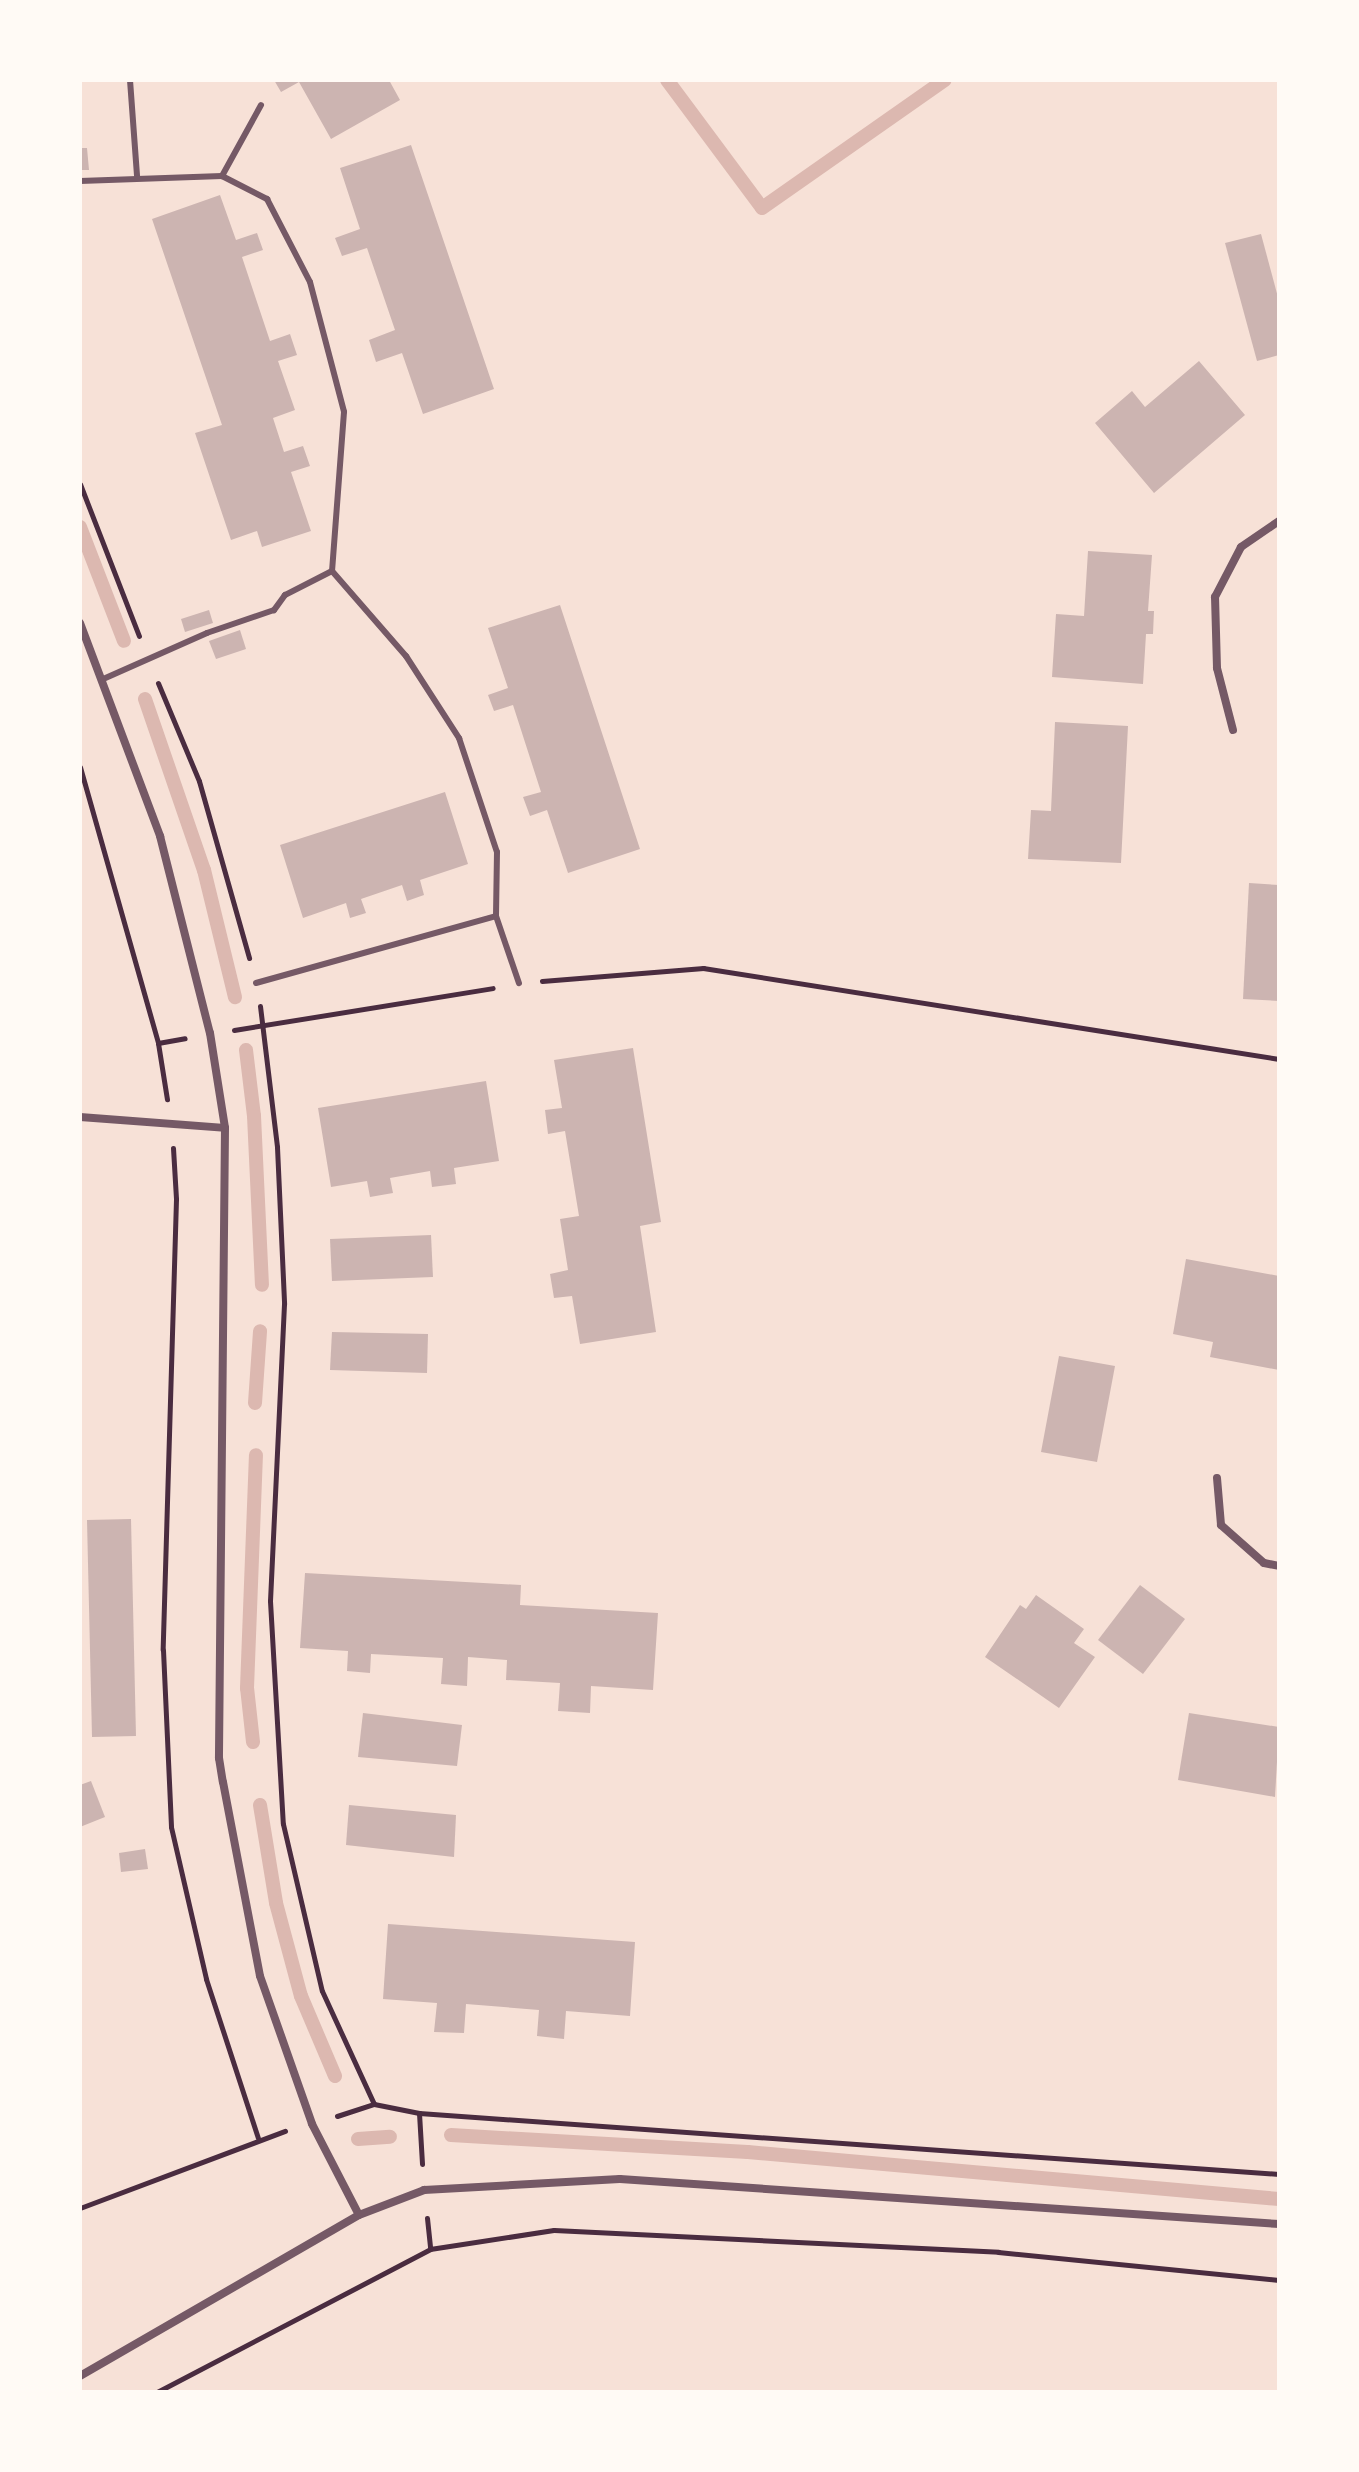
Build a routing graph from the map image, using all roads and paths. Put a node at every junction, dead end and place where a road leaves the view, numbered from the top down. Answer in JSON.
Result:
{"nodes":[{"id":1,"x":130,"y":80,"type":"edge"},
{"id":2,"x":261,"y":105,"type":"dead end"},
{"id":3,"x":137,"y":176,"type":"junction"},
{"id":4,"x":222,"y":176,"type":"junction"},
{"id":5,"x":80,"y":181,"type":"edge"},
{"id":6,"x":1279,"y":521,"type":"edge"},
{"id":7,"x":332,"y":571,"type":"junction"},
{"id":8,"x":80,"y":623,"type":"edge"},
{"id":9,"x":101,"y":680,"type":"junction"},
{"id":10,"x":1233,"y":730,"type":"dead end"},
{"id":11,"x":80,"y":767,"type":"edge"},
{"id":12,"x":496,"y":916,"type":"junction"},
{"id":13,"x":256,"y":983,"type":"dead end"},
{"id":14,"x":519,"y":983,"type":"junction"},
{"id":15,"x":210,"y":1033,"type":"junction"},
{"id":16,"x":158,"y":1043,"type":"junction"},
{"id":17,"x":1279,"y":1059,"type":"edge"},
{"id":18,"x":80,"y":1117,"type":"edge"},
{"id":19,"x":171,"y":1123,"type":"junction"},
{"id":20,"x":225,"y":1128,"type":"junction"},
{"id":21,"x":1217,"y":1478,"type":"dead end"},
{"id":22,"x":1279,"y":1566,"type":"edge"},
{"id":23,"x":312,"y":2124,"type":"junction"},
{"id":24,"x":258,"y":2138,"type":"junction"},
{"id":25,"x":1279,"y":2174,"type":"edge"},
{"id":26,"x":80,"y":2208,"type":"edge"},
{"id":27,"x":359,"y":2215,"type":"junction"},
{"id":28,"x":1279,"y":2224,"type":"edge"},
{"id":29,"x":1279,"y":2280,"type":"edge"},
{"id":30,"x":80,"y":2376,"type":"edge"},
{"id":31,"x":157,"y":2392,"type":"edge"}],
"edges":[{"from":1,"to":3,"type":"lane"},
{"from":2,"to":4,"type":"lane"},
{"from":3,"to":4,"type":"lane"},
{"from":3,"to":5,"type":"lane"},
{"from":4,"to":7,"type":"lane"},
{"from":6,"to":10,"type":"street"},
{"from":7,"to":9,"type":"lane"},
{"from":7,"to":12,"type":"lane"},
{"from":8,"to":9,"type":"street"},
{"from":9,"to":15,"type":"street"},
{"from":11,"to":16,"type":"path"},
{"from":12,"to":13,"type":"lane"},
{"from":12,"to":14,"type":"lane"},
{"from":14,"to":15,"type":"path"},
{"from":14,"to":17,"type":"path"},
{"from":15,"to":16,"type":"path"},
{"from":15,"to":20,"type":"street"},
{"from":16,"to":19,"type":"path"},
{"from":18,"to":19,"type":"street"},
{"from":19,"to":20,"type":"street"},
{"from":19,"to":24,"type":"path"},
{"from":20,"to":23,"type":"street"},
{"from":21,"to":22,"type":"street"},
{"from":23,"to":24,"type":"path"},
{"from":23,"to":25,"type":"path"},
{"from":23,"to":27,"type":"street"},
{"from":24,"to":26,"type":"path"},
{"from":27,"to":28,"type":"street"},
{"from":27,"to":30,"type":"street"},
{"from":29,"to":31,"type":"path"}]}
